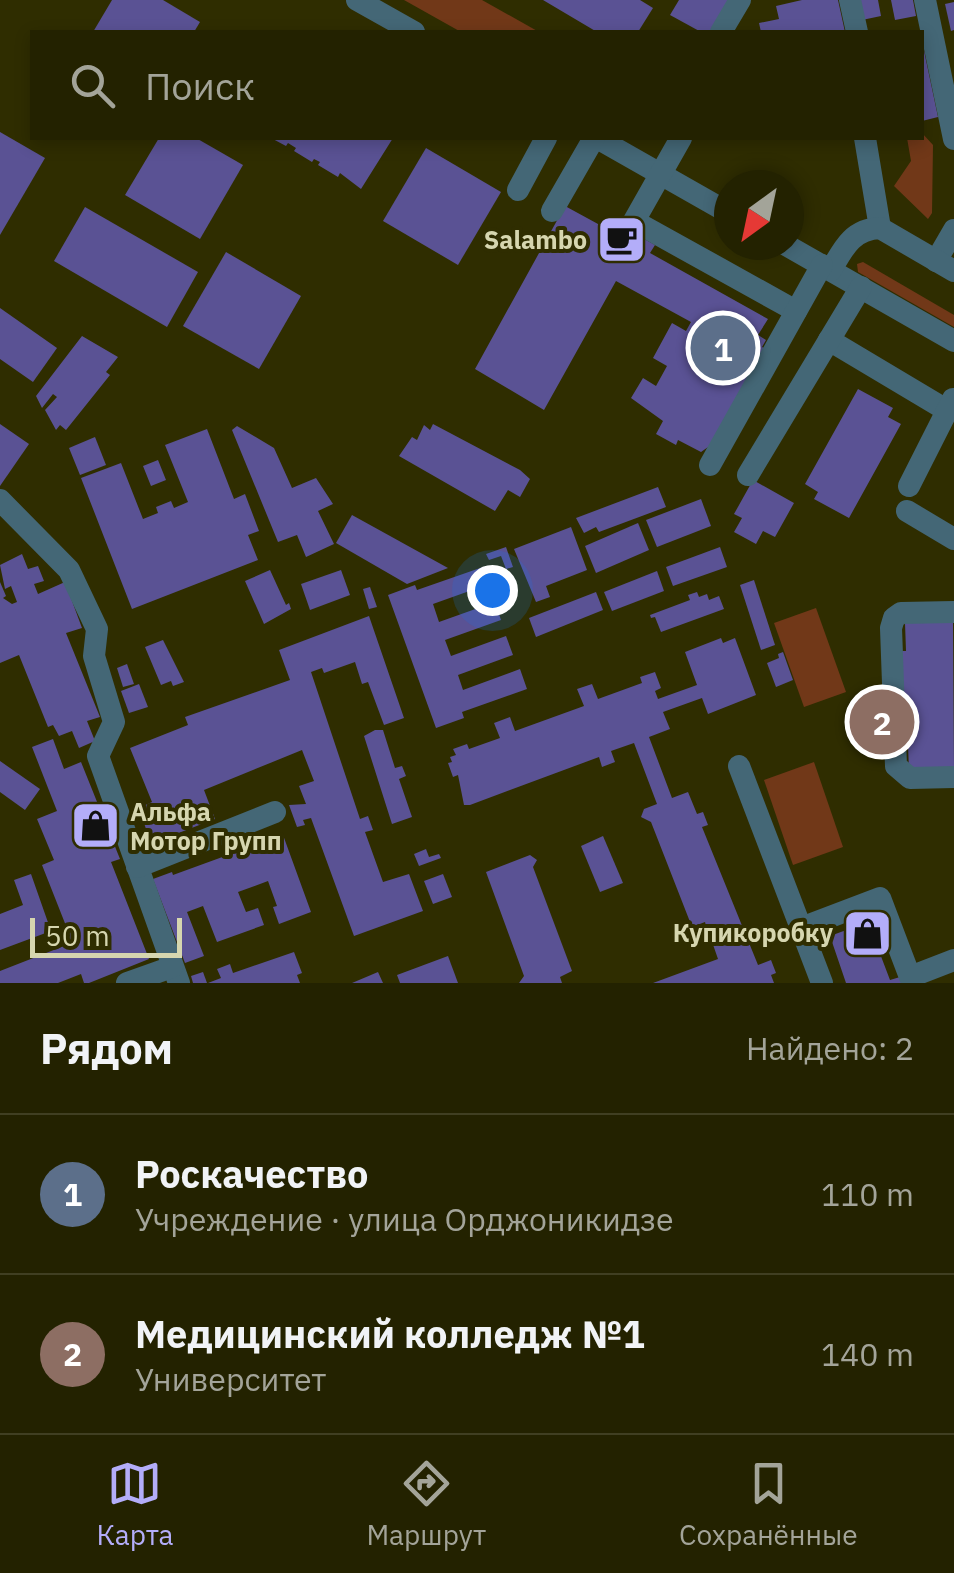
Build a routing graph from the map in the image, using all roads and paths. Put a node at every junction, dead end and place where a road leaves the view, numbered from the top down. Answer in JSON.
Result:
{"nodes":[{"id":1,"x":357,"y":0,"type":"edge"},
{"id":2,"x":740,"y":0,"type":"edge"},
{"id":3,"x":850,"y":0,"type":"edge"},
{"id":4,"x":925,"y":0,"type":"edge"},
{"id":5,"x":410,"y":30,"type":"edge"},
{"id":6,"x":722,"y":30,"type":"edge"},
{"id":7,"x":857,"y":30,"type":"edge"},
{"id":8,"x":954,"y":139,"type":"edge"},
{"id":9,"x":545,"y":140,"type":"edge"},
{"id":10,"x":594,"y":140,"type":"edge"},
{"id":11,"x":599,"y":140,"type":"edge"},
{"id":12,"x":680,"y":140,"type":"edge"},
{"id":13,"x":864,"y":140,"type":"edge"},
{"id":14,"x":660,"y":174,"type":"junction"},
{"id":15,"x":518,"y":190,"type":"dead end"},
{"id":16,"x":714,"y":205,"type":"edge"},
{"id":17,"x":552,"y":211,"type":"dead end"},
{"id":18,"x":880,"y":228,"type":"junction"},
{"id":19,"x":954,"y":230,"type":"edge"},
{"id":20,"x":804,"y":255,"type":"edge"},
{"id":21,"x":945,"y":266,"type":"edge"},
{"id":22,"x":827,"y":268,"type":"junction"},
{"id":23,"x":860,"y":287,"type":"junction"},
{"id":24,"x":796,"y":311,"type":"junction"},
{"id":25,"x":829,"y":340,"type":"junction"},
{"id":26,"x":954,"y":341,"type":"edge"},
{"id":27,"x":951,"y":403,"type":"edge"},
{"id":28,"x":710,"y":464,"type":"dead end"},
{"id":29,"x":748,"y":475,"type":"dead end"},
{"id":30,"x":910,"y":486,"type":"dead end"},
{"id":31,"x":0,"y":500,"type":"edge"},
{"id":32,"x":908,"y":511,"type":"dead end"},
{"id":33,"x":954,"y":538,"type":"edge"},
{"id":34,"x":954,"y":612,"type":"edge"},
{"id":35,"x":739,"y":766,"type":"dead end"},
{"id":36,"x":954,"y":777,"type":"edge"},
{"id":37,"x":276,"y":812,"type":"dead end"},
{"id":38,"x":137,"y":867,"type":"junction"},
{"id":39,"x":801,"y":928,"type":"junction"},
{"id":40,"x":954,"y":960,"type":"edge"},
{"id":41,"x":176,"y":975,"type":"edge"},
{"id":42,"x":127,"y":983,"type":"edge"},
{"id":43,"x":822,"y":983,"type":"edge"}],
"edges":[{"from":1,"to":5,"type":"street"},
{"from":2,"to":6,"type":"street"},
{"from":3,"to":7,"type":"street"},
{"from":4,"to":8,"type":"street"},
{"from":9,"to":15,"type":"street"},
{"from":10,"to":17,"type":"street"},
{"from":11,"to":14,"type":"street"},
{"from":12,"to":14,"type":"street"},
{"from":13,"to":18,"type":"street"},
{"from":14,"to":16,"type":"street"},
{"from":14,"to":24,"type":"street"},
{"from":18,"to":21,"type":"street"},
{"from":18,"to":22,"type":"street"},
{"from":19,"to":21,"type":"street"},
{"from":20,"to":22,"type":"street"},
{"from":22,"to":23,"type":"street"},
{"from":22,"to":24,"type":"street"},
{"from":23,"to":25,"type":"street"},
{"from":23,"to":26,"type":"street"},
{"from":24,"to":28,"type":"street"},
{"from":25,"to":27,"type":"street"},
{"from":25,"to":29,"type":"street"},
{"from":27,"to":30,"type":"street"},
{"from":31,"to":38,"type":"street"},
{"from":32,"to":33,"type":"street"},
{"from":34,"to":36,"type":"street"},
{"from":35,"to":39,"type":"street"},
{"from":37,"to":38,"type":"street"},
{"from":38,"to":41,"type":"street"},
{"from":39,"to":40,"type":"street"},
{"from":39,"to":43,"type":"street"},
{"from":41,"to":42,"type":"street"}]}
